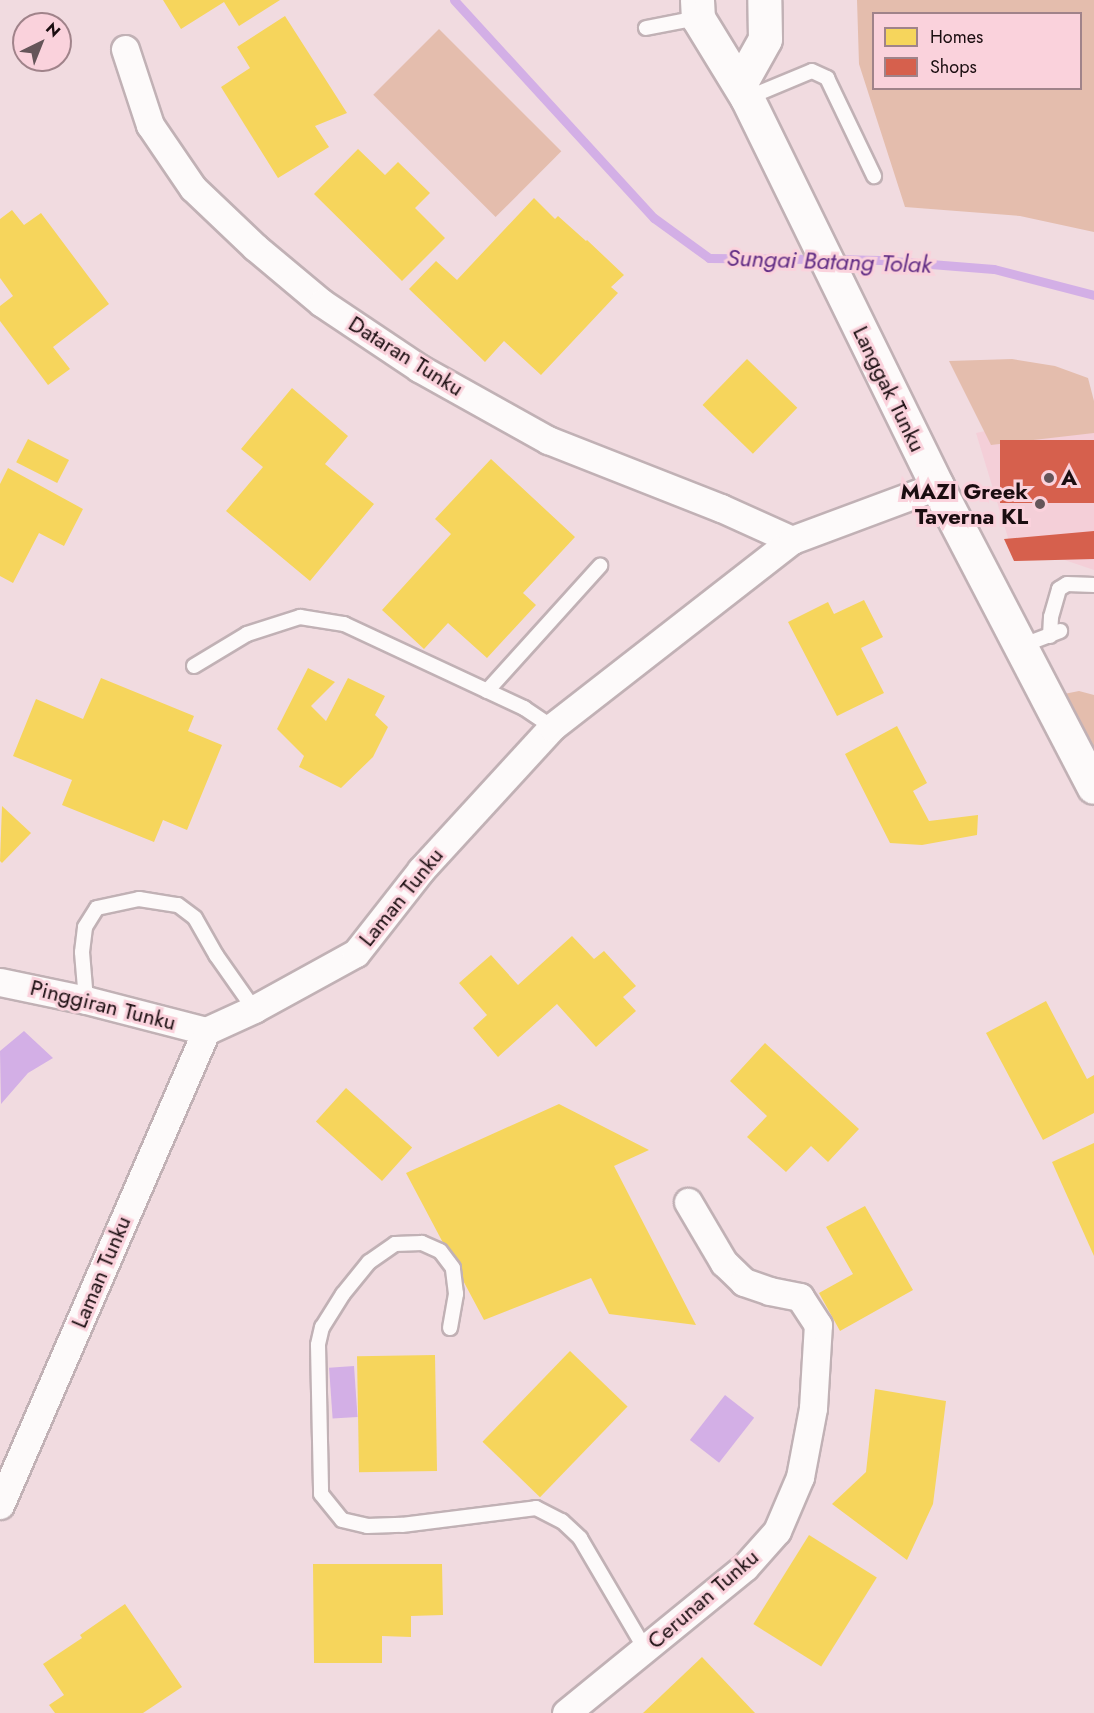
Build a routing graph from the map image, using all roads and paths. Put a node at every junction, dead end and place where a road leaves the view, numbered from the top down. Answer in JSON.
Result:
{"nodes":[{"id":1,"x":764,"y":0,"type":"edge"},
{"id":2,"x":697,"y":9,"type":"edge"},
{"id":3,"x":646,"y":28,"type":"dead end"},
{"id":4,"x":125,"y":49,"type":"dead end"},
{"id":5,"x":743,"y":91,"type":"junction"},
{"id":6,"x":874,"y":176,"type":"dead end"},
{"id":7,"x":937,"y":486,"type":"junction"},
{"id":8,"x":792,"y":540,"type":"junction"},
{"id":9,"x":600,"y":566,"type":"dead end"},
{"id":10,"x":1094,"y":585,"type":"edge"},
{"id":11,"x":1044,"y":638,"type":"junction"},
{"id":12,"x":194,"y":666,"type":"dead end"},
{"id":13,"x":488,"y":691,"type":"junction"},
{"id":14,"x":552,"y":728,"type":"junction"},
{"id":15,"x":1094,"y":787,"type":"edge"},
{"id":16,"x":0,"y":982,"type":"edge"},
{"id":17,"x":86,"y":1000,"type":"junction"},
{"id":18,"x":254,"y":1009,"type":"junction"},
{"id":19,"x":206,"y":1031,"type":"junction"},
{"id":20,"x":688,"y":1202,"type":"dead end"},
{"id":21,"x":450,"y":1328,"type":"dead end"},
{"id":22,"x":0,"y":1505,"type":"edge"},
{"id":23,"x":645,"y":1649,"type":"junction"},
{"id":24,"x":566,"y":1713,"type":"edge"}],
"edges":[{"from":1,"to":5,"type":"street"},
{"from":2,"to":3,"type":"lane"},
{"from":2,"to":5,"type":"street","name":"Langgak Tunku"},
{"from":4,"to":8,"type":"street","name":"Dataran Tunku"},
{"from":5,"to":6,"type":"lane"},
{"from":5,"to":7,"type":"street","name":"Langgak Tunku"},
{"from":7,"to":8,"type":"street","name":"Laman Tunku"},
{"from":7,"to":11,"type":"street","name":"Langgak Tunku"},
{"from":8,"to":14,"type":"street","name":"Laman Tunku"},
{"from":9,"to":13,"type":"lane"},
{"from":10,"to":11,"type":"lane"},
{"from":11,"to":15,"type":"street","name":"Langgak Tunku"},
{"from":12,"to":13,"type":"lane"},
{"from":13,"to":14,"type":"lane"},
{"from":14,"to":18,"type":"street","name":"Laman Tunku"},
{"from":16,"to":17,"type":"street","name":"Pinggiran Tunku"},
{"from":17,"to":18,"type":"lane"},
{"from":17,"to":19,"type":"street","name":"Pinggiran Tunku"},
{"from":18,"to":19,"type":"street","name":"Laman Tunku"},
{"from":19,"to":22,"type":"street","name":"Laman Tunku"},
{"from":20,"to":23,"type":"street","name":"Cerunan Tunku"},
{"from":21,"to":23,"type":"lane"},
{"from":23,"to":24,"type":"street","name":"Cerunan Tunku"}]}
